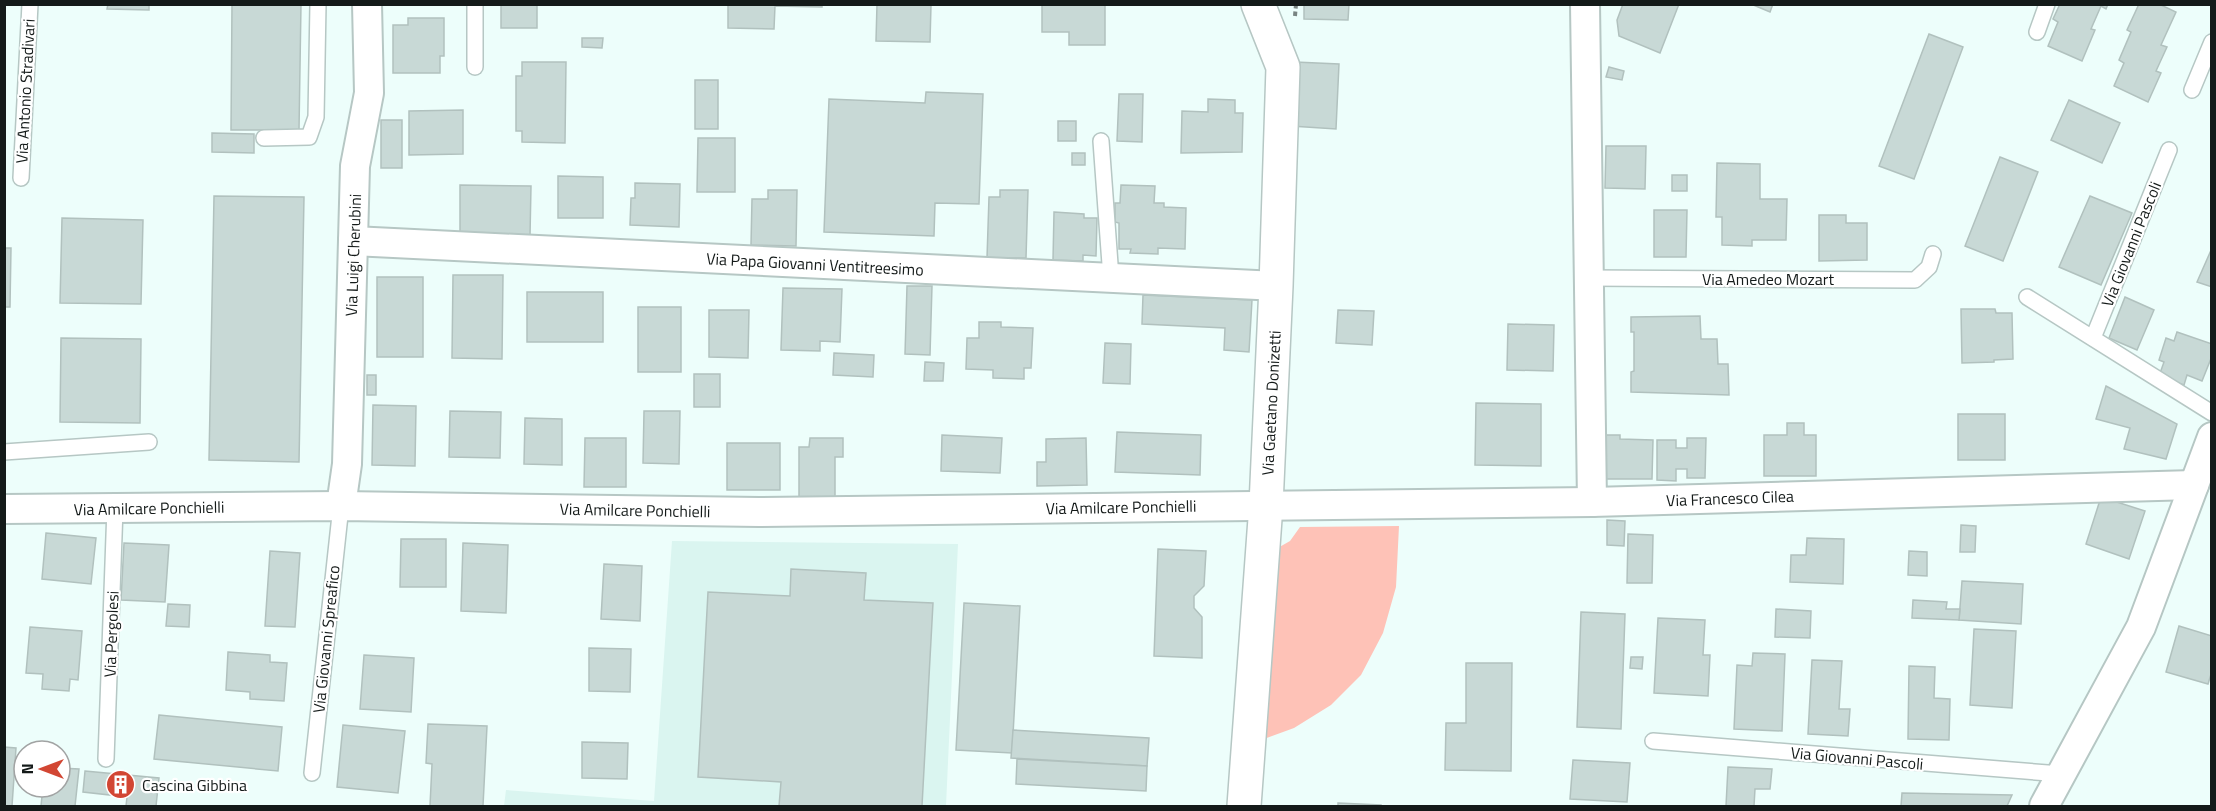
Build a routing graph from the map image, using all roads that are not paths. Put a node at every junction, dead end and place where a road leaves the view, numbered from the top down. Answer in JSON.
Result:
{"nodes":[{"id":1,"x":30,"y":4,"type":"edge"},
{"id":2,"x":318,"y":4,"type":"edge"},
{"id":3,"x":367,"y":4,"type":"edge"},
{"id":4,"x":475,"y":4,"type":"edge"},
{"id":5,"x":1258,"y":4,"type":"edge"},
{"id":6,"x":1585,"y":4,"type":"edge"},
{"id":7,"x":2047,"y":4,"type":"edge"},
{"id":8,"x":2037,"y":32,"type":"dead end"},
{"id":9,"x":2211,"y":42,"type":"edge"},
{"id":10,"x":475,"y":67,"type":"dead end"},
{"id":11,"x":2192,"y":90,"type":"dead end"},
{"id":12,"x":264,"y":138,"type":"dead end"},
{"id":13,"x":1101,"y":141,"type":"dead end"},
{"id":14,"x":2169,"y":150,"type":"dead end"},
{"id":15,"x":21,"y":178,"type":"dead end"},
{"id":16,"x":353,"y":241,"type":"junction"},
{"id":17,"x":1933,"y":254,"type":"dead end"},
{"id":18,"x":1111,"y":278,"type":"junction"},
{"id":19,"x":1589,"y":279,"type":"junction"},
{"id":20,"x":1276,"y":286,"type":"junction"},
{"id":21,"x":2027,"y":297,"type":"dead end"},
{"id":22,"x":2093,"y":338,"type":"junction"},
{"id":23,"x":2211,"y":432,"type":"edge"},
{"id":24,"x":148,"y":442,"type":"dead end"},
{"id":25,"x":4,"y":452,"type":"edge"},
{"id":26,"x":2194,"y":485,"type":"junction"},
{"id":27,"x":1592,"y":502,"type":"junction"},
{"id":28,"x":1266,"y":505,"type":"junction"},
{"id":29,"x":341,"y":506,"type":"junction"},
{"id":30,"x":115,"y":508,"type":"junction"},
{"id":31,"x":4,"y":509,"type":"edge"},
{"id":32,"x":1653,"y":741,"type":"dead end"},
{"id":33,"x":106,"y":759,"type":"dead end"},
{"id":34,"x":312,"y":772,"type":"dead end"},
{"id":35,"x":2061,"y":774,"type":"junction"},
{"id":36,"x":1244,"y":807,"type":"edge"},
{"id":37,"x":2044,"y":807,"type":"edge"}],
"edges":[{"from":1,"to":15,"type":"lane","name":"Via Antonio Stradivari"},
{"from":2,"to":12,"type":"lane"},
{"from":3,"to":16,"type":"street","name":"Via Luigi Cherubini"},
{"from":4,"to":10,"type":"lane"},
{"from":5,"to":20,"type":"street","name":"Via Gaetano Donizetti"},
{"from":6,"to":19,"type":"street"},
{"from":7,"to":8,"type":"lane"},
{"from":9,"to":11,"type":"lane"},
{"from":13,"to":18,"type":"lane"},
{"from":14,"to":22,"type":"lane","name":"Via Giovanni Pascoli"},
{"from":16,"to":18,"type":"street","name":"Via Papa Giovanni Ventitreesimo"},
{"from":16,"to":29,"type":"street","name":"Via Luigi Cherubini"},
{"from":17,"to":19,"type":"lane","name":"Via Amedeo Mozart"},
{"from":18,"to":20,"type":"street","name":"Via Papa Giovanni Ventitreesimo"},
{"from":19,"to":27,"type":"street"},
{"from":20,"to":28,"type":"street","name":"Via Gaetano Donizetti"},
{"from":21,"to":22,"type":"lane"},
{"from":22,"to":23,"type":"lane"},
{"from":23,"to":26,"type":"street"},
{"from":24,"to":25,"type":"lane"},
{"from":26,"to":27,"type":"street","name":"Via Francesco Cilea"},
{"from":26,"to":35,"type":"street"},
{"from":27,"to":28,"type":"street","name":"Via Francesco Cilea"},
{"from":28,"to":29,"type":"street","name":"Via Amilcare Ponchielli"},
{"from":28,"to":36,"type":"street","name":"Via Gaetano Donizetti"},
{"from":29,"to":30,"type":"street","name":"Via Amilcare Ponchielli"},
{"from":29,"to":34,"type":"lane","name":"Via Giovanni Spreafico"},
{"from":30,"to":31,"type":"street","name":"Via Amilcare Ponchielli"},
{"from":30,"to":33,"type":"lane","name":"Via Pergolesi"},
{"from":32,"to":35,"type":"lane","name":"Via Giovanni Pascoli"},
{"from":35,"to":37,"type":"street"}]}
